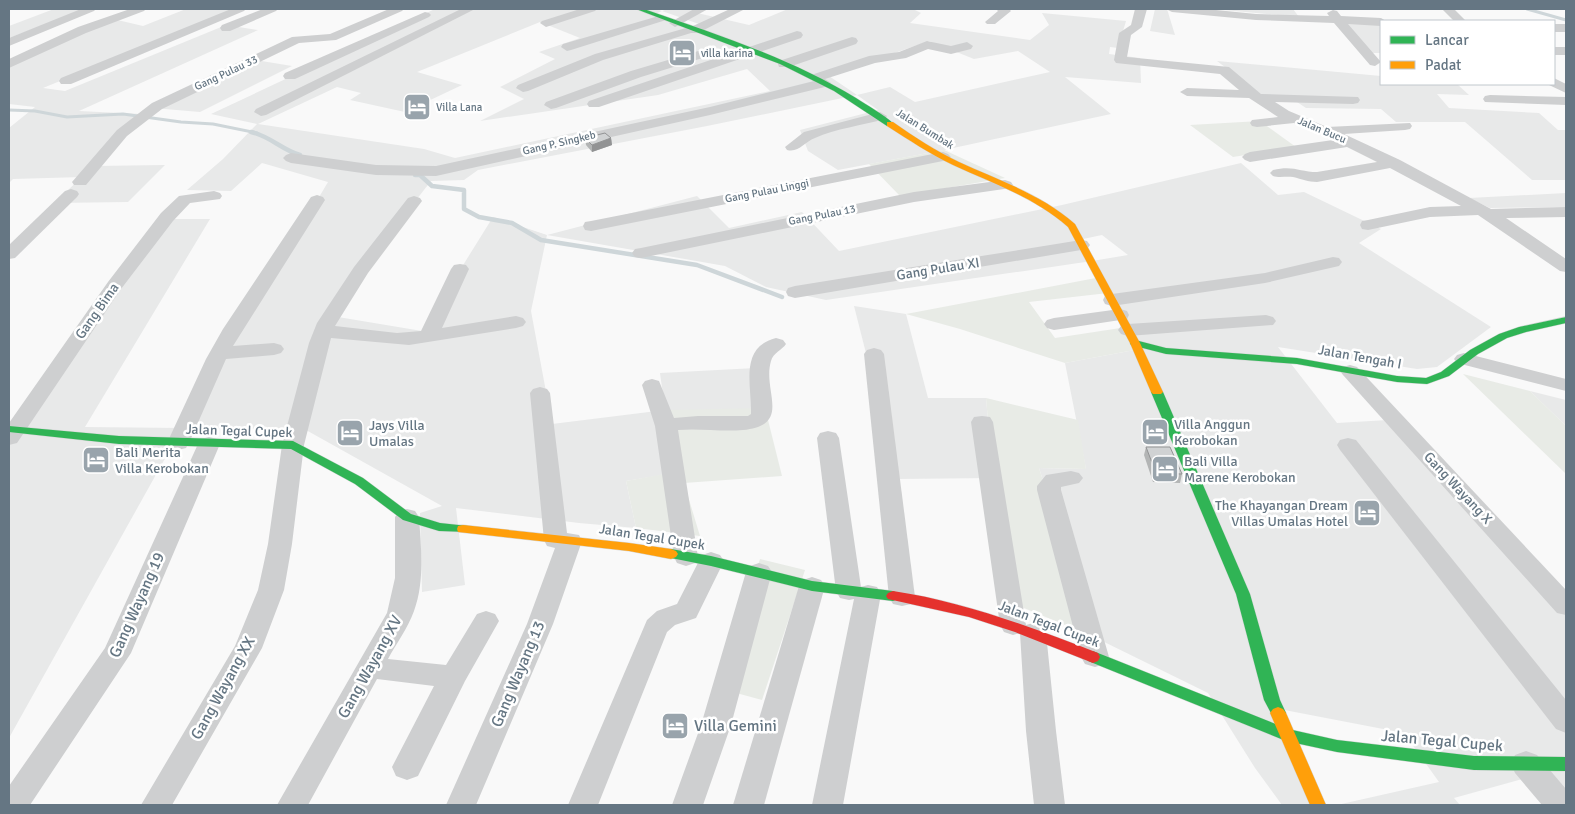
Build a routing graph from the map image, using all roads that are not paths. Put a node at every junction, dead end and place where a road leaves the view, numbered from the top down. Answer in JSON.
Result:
{"nodes":[{"id":1,"x":60,"y":9,"type":"edge"},
{"id":2,"x":90,"y":9,"type":"edge"},
{"id":3,"x":119,"y":9,"type":"edge"},
{"id":4,"x":140,"y":9,"type":"edge"},
{"id":5,"x":240,"y":9,"type":"edge"},
{"id":6,"x":272,"y":9,"type":"edge"},
{"id":7,"x":398,"y":9,"type":"edge"},
{"id":8,"x":439,"y":9,"type":"edge"},
{"id":9,"x":469,"y":9,"type":"edge"},
{"id":10,"x":591,"y":9,"type":"edge"},
{"id":11,"x":639,"y":9,"type":"edge"},
{"id":12,"x":702,"y":9,"type":"edge"},
{"id":13,"x":710,"y":9,"type":"edge"},
{"id":14,"x":739,"y":9,"type":"edge"},
{"id":15,"x":1002,"y":9,"type":"edge"},
{"id":16,"x":1141,"y":9,"type":"edge"},
{"id":17,"x":1172,"y":9,"type":"edge"},
{"id":18,"x":1448,"y":9,"type":"edge"},
{"id":19,"x":1200,"y":10,"type":"edge"},
{"id":20,"x":1228,"y":11,"type":"edge"},
{"id":21,"x":1334,"y":14,"type":"edge"},
{"id":22,"x":662,"y":18,"type":"junction"},
{"id":23,"x":1459,"y":20,"type":"edge"},
{"id":24,"x":546,"y":22,"type":"dead end"},
{"id":25,"x":991,"y":22,"type":"dead end"},
{"id":26,"x":1380,"y":22,"type":"edge"},
{"id":27,"x":685,"y":27,"type":"junction"},
{"id":28,"x":9,"y":29,"type":"edge"},
{"id":29,"x":217,"y":32,"type":"dead end"},
{"id":30,"x":797,"y":35,"type":"dead end"},
{"id":31,"x":852,"y":41,"type":"dead end"},
{"id":32,"x":9,"y":42,"type":"edge"},
{"id":33,"x":736,"y":44,"type":"junction"},
{"id":34,"x":967,"y":46,"type":"dead end"},
{"id":35,"x":567,"y":47,"type":"dead end"},
{"id":36,"x":754,"y":50,"type":"junction"},
{"id":37,"x":9,"y":54,"type":"edge"},
{"id":38,"x":1375,"y":62,"type":"dead end"},
{"id":39,"x":9,"y":64,"type":"edge"},
{"id":40,"x":784,"y":64,"type":"junction"},
{"id":41,"x":290,"y":76,"type":"dead end"},
{"id":42,"x":820,"y":80,"type":"junction"},
{"id":43,"x":66,"y":81,"type":"dead end"},
{"id":44,"x":1555,"y":83,"type":"edge"},
{"id":45,"x":523,"y":88,"type":"dead end"},
{"id":46,"x":1566,"y":89,"type":"edge"},
{"id":47,"x":1187,"y":92,"type":"dead end"},
{"id":48,"x":1255,"y":96,"type":"junction"},
{"id":49,"x":1490,"y":98,"type":"dead end"},
{"id":50,"x":1353,"y":100,"type":"dead end"},
{"id":51,"x":1566,"y":102,"type":"edge"},
{"id":52,"x":594,"y":104,"type":"dead end"},
{"id":53,"x":552,"y":105,"type":"dead end"},
{"id":54,"x":261,"y":112,"type":"dead end"},
{"id":55,"x":880,"y":116,"type":"junction"},
{"id":56,"x":1296,"y":119,"type":"junction"},
{"id":57,"x":1257,"y":123,"type":"dead end"},
{"id":58,"x":1405,"y":126,"type":"dead end"},
{"id":59,"x":1325,"y":131,"type":"junction"},
{"id":60,"x":1350,"y":142,"type":"junction"},
{"id":61,"x":792,"y":147,"type":"dead end"},
{"id":62,"x":943,"y":157,"type":"junction"},
{"id":63,"x":1250,"y":157,"type":"dead end"},
{"id":64,"x":291,"y":158,"type":"dead end"},
{"id":65,"x":1394,"y":164,"type":"junction"},
{"id":66,"x":1278,"y":173,"type":"dead end"},
{"id":67,"x":1005,"y":185,"type":"junction"},
{"id":68,"x":214,"y":196,"type":"dead end"},
{"id":69,"x":317,"y":200,"type":"dead end"},
{"id":70,"x":414,"y":201,"type":"dead end"},
{"id":71,"x":1484,"y":212,"type":"junction"},
{"id":72,"x":1566,"y":212,"type":"edge"},
{"id":73,"x":1368,"y":225,"type":"dead end"},
{"id":74,"x":591,"y":226,"type":"dead end"},
{"id":75,"x":1081,"y":245,"type":"junction"},
{"id":76,"x":641,"y":253,"type":"dead end"},
{"id":77,"x":9,"y":254,"type":"edge"},
{"id":78,"x":1333,"y":262,"type":"dead end"},
{"id":79,"x":1566,"y":267,"type":"edge"},
{"id":80,"x":460,"y":269,"type":"dead end"},
{"id":81,"x":795,"y":292,"type":"dead end"},
{"id":82,"x":1566,"y":320,"type":"edge"},
{"id":83,"x":1266,"y":321,"type":"dead end"},
{"id":84,"x":516,"y":322,"type":"dead end"},
{"id":85,"x":1124,"y":322,"type":"junction"},
{"id":86,"x":1054,"y":324,"type":"dead end"},
{"id":87,"x":324,"y":330,"type":"junction"},
{"id":88,"x":429,"y":335,"type":"junction"},
{"id":89,"x":776,"y":344,"type":"dead end"},
{"id":90,"x":274,"y":349,"type":"dead end"},
{"id":91,"x":220,"y":353,"type":"junction"},
{"id":92,"x":874,"y":354,"type":"dead end"},
{"id":93,"x":1464,"y":359,"type":"junction"},
{"id":94,"x":1350,"y":370,"type":"junction"},
{"id":95,"x":652,"y":385,"type":"dead end"},
{"id":96,"x":1566,"y":385,"type":"edge"},
{"id":97,"x":540,"y":393,"type":"dead end"},
{"id":98,"x":982,"y":422,"type":"dead end"},
{"id":99,"x":666,"y":426,"type":"junction"},
{"id":100,"x":11,"y":432,"type":"edge"},
{"id":101,"x":828,"y":438,"type":"dead end"},
{"id":102,"x":178,"y":443,"type":"junction"},
{"id":103,"x":209,"y":444,"type":"junction"},
{"id":104,"x":293,"y":445,"type":"junction"},
{"id":105,"x":1348,"y":445,"type":"dead end"},
{"id":106,"x":1071,"y":478,"type":"dead end"},
{"id":107,"x":407,"y":517,"type":"junction"},
{"id":108,"x":563,"y":540,"type":"junction"},
{"id":109,"x":699,"y":559,"type":"junction"},
{"id":110,"x":759,"y":572,"type":"junction"},
{"id":111,"x":812,"y":586,"type":"junction"},
{"id":112,"x":858,"y":592,"type":"junction"},
{"id":113,"x":902,"y":597,"type":"junction"},
{"id":114,"x":1566,"y":606,"type":"edge"},
{"id":115,"x":486,"y":621,"type":"dead end"},
{"id":116,"x":1023,"y":629,"type":"junction"},
{"id":117,"x":1095,"y":657,"type":"junction"},
{"id":118,"x":369,"y":668,"type":"junction"},
{"id":119,"x":452,"y":677,"type":"junction"},
{"id":120,"x":1566,"y":721,"type":"edge"},
{"id":121,"x":1286,"y":735,"type":"junction"},
{"id":122,"x":1526,"y":764,"type":"junction"},
{"id":123,"x":1566,"y":764,"type":"edge"},
{"id":124,"x":407,"y":767,"type":"dead end"},
{"id":125,"x":13,"y":805,"type":"edge"},
{"id":126,"x":156,"y":805,"type":"edge"},
{"id":127,"x":292,"y":805,"type":"edge"},
{"id":128,"x":461,"y":805,"type":"edge"},
{"id":129,"x":583,"y":805,"type":"edge"},
{"id":130,"x":687,"y":805,"type":"edge"},
{"id":131,"x":748,"y":805,"type":"edge"},
{"id":132,"x":828,"y":805,"type":"edge"},
{"id":133,"x":1050,"y":805,"type":"edge"},
{"id":134,"x":1318,"y":805,"type":"edge"},
{"id":135,"x":1561,"y":805,"type":"edge"}],
"edges":[{"from":1,"to":28,"type":"street"},
{"from":2,"to":32,"type":"street"},
{"from":3,"to":37,"type":"street"},
{"from":4,"to":39,"type":"street"},
{"from":5,"to":43,"type":"street"},
{"from":6,"to":29,"type":"street"},
{"from":7,"to":77,"type":"street","name":"Gang Pulau 33"},
{"from":8,"to":41,"type":"street"},
{"from":9,"to":54,"type":"street"},
{"from":10,"to":24,"type":"street"},
{"from":11,"to":22,"type":"street","name":"Jalan Bumbak"},
{"from":12,"to":27,"type":"street"},
{"from":13,"to":27,"type":"street"},
{"from":14,"to":27,"type":"street"},
{"from":15,"to":25,"type":"street"},
{"from":16,"to":48,"type":"street","name":"Jalan Bucu"},
{"from":17,"to":19,"type":"street"},
{"from":18,"to":23,"type":"street"},
{"from":19,"to":20,"type":"street"},
{"from":20,"to":21,"type":"street"},
{"from":21,"to":26,"type":"street"},
{"from":21,"to":38,"type":"street"},
{"from":22,"to":27,"type":"street","name":"Jalan Bumbak"},
{"from":22,"to":35,"type":"street"},
{"from":27,"to":33,"type":"street","name":"Jalan Bumbak"},
{"from":27,"to":45,"type":"street"},
{"from":30,"to":36,"type":"street"},
{"from":31,"to":40,"type":"street"},
{"from":33,"to":36,"type":"street","name":"Jalan Bumbak"},
{"from":33,"to":53,"type":"street"},
{"from":34,"to":42,"type":"street","name":"Gang P. Singkeb"},
{"from":36,"to":40,"type":"street","name":"Jalan Bumbak"},
{"from":36,"to":52,"type":"street"},
{"from":40,"to":42,"type":"street","name":"Jalan Bumbak"},
{"from":42,"to":55,"type":"street","name":"Jalan Bumbak"},
{"from":42,"to":64,"type":"street","name":"Gang P. Singkeb"},
{"from":44,"to":46,"type":"street"},
{"from":47,"to":48,"type":"street"},
{"from":48,"to":50,"type":"street"},
{"from":48,"to":56,"type":"street","name":"Jalan Bucu"},
{"from":49,"to":51,"type":"street"},
{"from":55,"to":61,"type":"street"},
{"from":55,"to":62,"type":"street","name":"Jalan Bumbak"},
{"from":56,"to":57,"type":"street"},
{"from":56,"to":59,"type":"street","name":"Jalan Bucu"},
{"from":58,"to":59,"type":"street"},
{"from":59,"to":60,"type":"street","name":"Jalan Bucu"},
{"from":60,"to":63,"type":"street"},
{"from":60,"to":65,"type":"street","name":"Jalan Bucu"},
{"from":62,"to":67,"type":"street","name":"Jalan Bumbak"},
{"from":62,"to":74,"type":"street","name":"Gang Pulau Linggi"},
{"from":65,"to":66,"type":"street"},
{"from":65,"to":71,"type":"street","name":"Jalan Bucu"},
{"from":67,"to":75,"type":"street","name":"Jalan Bumbak"},
{"from":67,"to":76,"type":"street","name":"Gang Pulau 13"},
{"from":68,"to":100,"type":"street","name":"Gang Bima"},
{"from":69,"to":91,"type":"street"},
{"from":70,"to":87,"type":"street","name":"Gang Wayang XX"},
{"from":71,"to":72,"type":"street"},
{"from":71,"to":73,"type":"street"},
{"from":71,"to":79,"type":"street","name":"Jalan Bucu"},
{"from":75,"to":81,"type":"street","name":"Gang Pulau XI"},
{"from":75,"to":85,"type":"street","name":"Jalan Bumbak"},
{"from":78,"to":85,"type":"street"},
{"from":80,"to":88,"type":"street"},
{"from":82,"to":93,"type":"street","name":"Jalan Tengah I"},
{"from":83,"to":85,"type":"street"},
{"from":84,"to":88,"type":"street"},
{"from":85,"to":86,"type":"street"},
{"from":85,"to":94,"type":"street","name":"Jalan Tengah I"},
{"from":85,"to":121,"type":"street"},
{"from":87,"to":88,"type":"street"},
{"from":87,"to":104,"type":"street","name":"Gang Wayang XX"},
{"from":89,"to":99,"type":"street"},
{"from":90,"to":91,"type":"street"},
{"from":91,"to":102,"type":"street"},
{"from":92,"to":113,"type":"street"},
{"from":93,"to":94,"type":"street","name":"Jalan Tengah I"},
{"from":93,"to":96,"type":"street"},
{"from":94,"to":114,"type":"street","name":"Gang Wayang X"},
{"from":95,"to":99,"type":"street"},
{"from":97,"to":108,"type":"street"},
{"from":98,"to":116,"type":"street"},
{"from":99,"to":109,"type":"street"},
{"from":100,"to":102,"type":"street","name":"Jalan Tegal Cupek"},
{"from":101,"to":112,"type":"street"},
{"from":102,"to":103,"type":"street","name":"Jalan Tegal Cupek"},
{"from":103,"to":104,"type":"street","name":"Jalan Tegal Cupek"},
{"from":103,"to":125,"type":"street","name":"Gang Wayang 19"},
{"from":104,"to":107,"type":"street","name":"Jalan Tegal Cupek"},
{"from":104,"to":126,"type":"street","name":"Gang Wayang XX"},
{"from":105,"to":120,"type":"street"},
{"from":106,"to":117,"type":"street"},
{"from":107,"to":108,"type":"street","name":"Jalan Tegal Cupek"},
{"from":107,"to":118,"type":"street","name":"Gang Wayang XV"},
{"from":108,"to":109,"type":"street","name":"Jalan Tegal Cupek"},
{"from":108,"to":128,"type":"street","name":"Gang Wayang 13"},
{"from":109,"to":110,"type":"street","name":"Jalan Tegal Cupek"},
{"from":109,"to":129,"type":"street"},
{"from":110,"to":111,"type":"street","name":"Jalan Tegal Cupek"},
{"from":110,"to":130,"type":"street"},
{"from":111,"to":112,"type":"street","name":"Jalan Tegal Cupek"},
{"from":111,"to":131,"type":"street"},
{"from":112,"to":113,"type":"street","name":"Jalan Tegal Cupek"},
{"from":112,"to":132,"type":"street"},
{"from":113,"to":116,"type":"street","name":"Jalan Tegal Cupek"},
{"from":115,"to":119,"type":"street"},
{"from":116,"to":117,"type":"street","name":"Jalan Tegal Cupek"},
{"from":116,"to":133,"type":"street"},
{"from":117,"to":121,"type":"street","name":"Jalan Tegal Cupek"},
{"from":118,"to":119,"type":"street"},
{"from":118,"to":127,"type":"street","name":"Gang Wayang XV"},
{"from":119,"to":124,"type":"street"},
{"from":121,"to":122,"type":"street","name":"Jalan Tegal Cupek"},
{"from":121,"to":134,"type":"street"},
{"from":122,"to":123,"type":"street","name":"Jalan Tegal Cupek"},
{"from":122,"to":135,"type":"street"}]}
